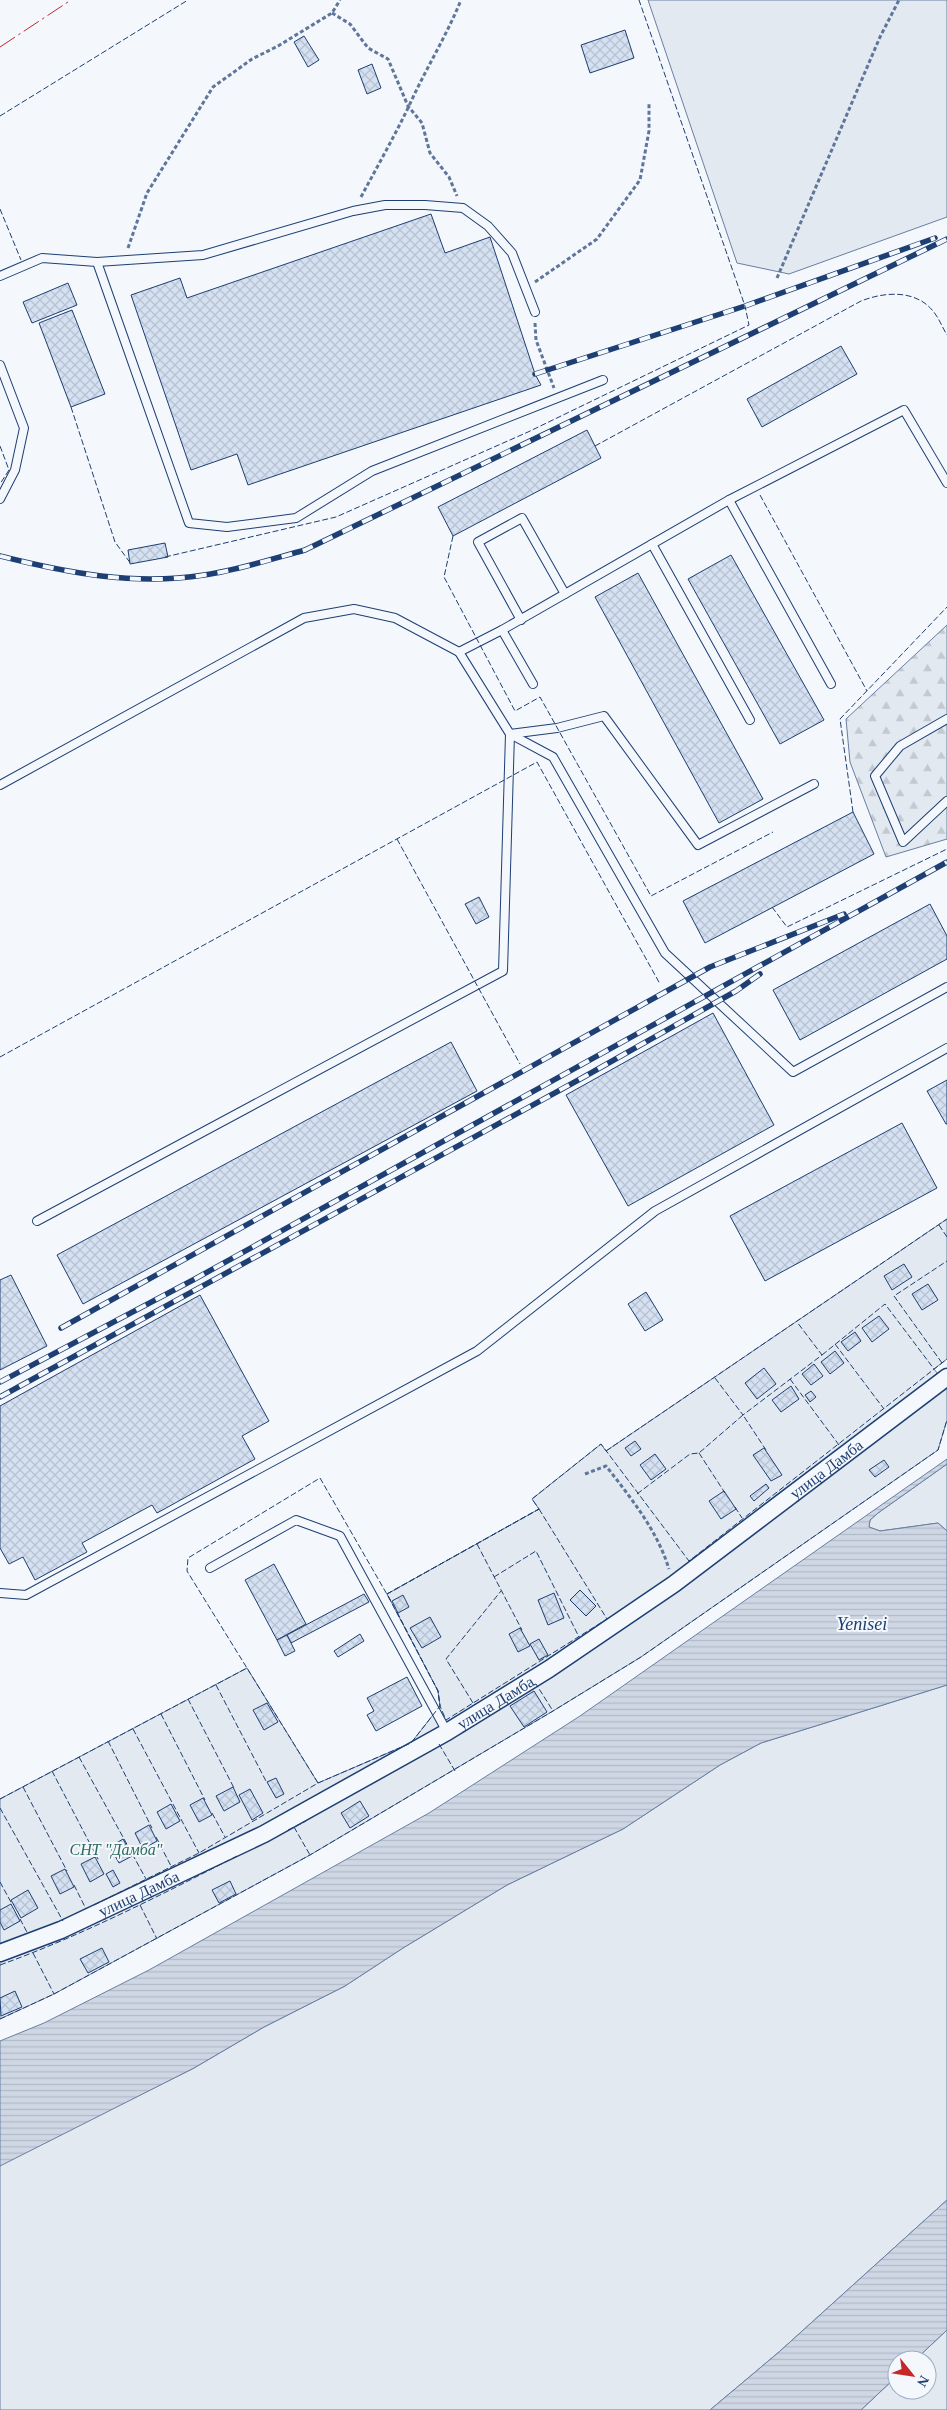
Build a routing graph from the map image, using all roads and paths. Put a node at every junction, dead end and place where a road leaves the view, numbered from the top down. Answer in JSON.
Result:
{"nodes":[{"id":1,"x":340,"y":0,"type":"edge"},
{"id":2,"x":461,"y":0,"type":"edge"},
{"id":3,"x":899,"y":0,"type":"edge"},
{"id":4,"x":332,"y":13,"type":"junction"},
{"id":5,"x":649,"y":103,"type":"dead end"},
{"id":6,"x":408,"y":106,"type":"junction"},
{"id":7,"x":463,"y":208,"type":"junction"},
{"id":8,"x":353,"y":211,"type":"junction"},
{"id":9,"x":124,"y":260,"type":"junction"},
{"id":10,"x":97,"y":262,"type":"junction"},
{"id":11,"x":0,"y":276,"type":"edge"},
{"id":12,"x":777,"y":278,"type":"dead end"},
{"id":13,"x":526,"y":288,"type":"junction"},
{"id":14,"x":535,"y":312,"type":"joint"},
{"id":15,"x":0,"y":365,"type":"edge"},
{"id":16,"x":603,"y":380,"type":"dead end"},
{"id":17,"x":558,"y":398,"type":"junction"},
{"id":18,"x":947,"y":483,"type":"edge"},
{"id":19,"x":0,"y":499,"type":"edge"},
{"id":20,"x":729,"y":500,"type":"junction"},
{"id":21,"x":652,"y":544,"type":"junction"},
{"id":22,"x":565,"y":594,"type":"junction"},
{"id":23,"x":521,"y":620,"type":"junction"},
{"id":24,"x":502,"y":630,"type":"junction"},
{"id":25,"x":459,"y":652,"type":"junction"},
{"id":26,"x":532,"y":684,"type":"dead end"},
{"id":27,"x":831,"y":684,"type":"dead end"},
{"id":28,"x":947,"y":719,"type":"edge"},
{"id":29,"x":750,"y":720,"type":"dead end"},
{"id":30,"x":510,"y":734,"type":"junction"},
{"id":31,"x":814,"y":784,"type":"dead end"},
{"id":32,"x":0,"y":785,"type":"edge"},
{"id":33,"x":947,"y":802,"type":"edge"},
{"id":34,"x":947,"y":987,"type":"edge"},
{"id":35,"x":947,"y":1048,"type":"edge"},
{"id":36,"x":37,"y":1221,"type":"dead end"},
{"id":37,"x":947,"y":1377,"type":"edge"},
{"id":38,"x":585,"y":1474,"type":"dead end"},
{"id":39,"x":210,"y":1568,"type":"dead end"},
{"id":40,"x":674,"y":1584,"type":"junction"},
{"id":41,"x":0,"y":1593,"type":"edge"},
{"id":42,"x":448,"y":1732,"type":"junction"},
{"id":43,"x":0,"y":1953,"type":"edge"}],
"edges":[{"from":1,"to":4,"type":"path"},
{"from":2,"to":6,"type":"path"},
{"from":3,"to":12,"type":"path"},
{"from":4,"to":6,"type":"path"},
{"from":4,"to":9,"type":"path"},
{"from":5,"to":13,"type":"path"},
{"from":6,"to":7,"type":"path"},
{"from":6,"to":8,"type":"path"},
{"from":7,"to":8,"type":"lane"},
{"from":7,"to":13,"type":"lane"},
{"from":8,"to":9,"type":"lane"},
{"from":9,"to":10,"type":"lane"},
{"from":10,"to":11,"type":"lane"},
{"from":10,"to":17,"type":"lane"},
{"from":13,"to":14,"type":"lane"},
{"from":14,"to":17,"type":"path"},
{"from":15,"to":19,"type":"lane"},
{"from":16,"to":17,"type":"lane"},
{"from":18,"to":20,"type":"lane"},
{"from":20,"to":21,"type":"lane"},
{"from":20,"to":27,"type":"lane"},
{"from":21,"to":22,"type":"lane"},
{"from":21,"to":29,"type":"lane"},
{"from":22,"to":23,"type":"lane"},
{"from":22,"to":23,"type":"lane"},
{"from":23,"to":24,"type":"lane"},
{"from":24,"to":25,"type":"lane"},
{"from":24,"to":26,"type":"lane"},
{"from":25,"to":30,"type":"lane"},
{"from":25,"to":32,"type":"lane"},
{"from":28,"to":33,"type":"lane"},
{"from":30,"to":31,"type":"lane"},
{"from":30,"to":34,"type":"lane"},
{"from":30,"to":36,"type":"lane"},
{"from":35,"to":41,"type":"lane"},
{"from":37,"to":40,"type":"street","name":"улица Дамба"},
{"from":38,"to":40,"type":"path"},
{"from":39,"to":42,"type":"lane"},
{"from":40,"to":42,"type":"street","name":"улица Дамба"},
{"from":42,"to":43,"type":"street","name":"улица Дамба"}]}
